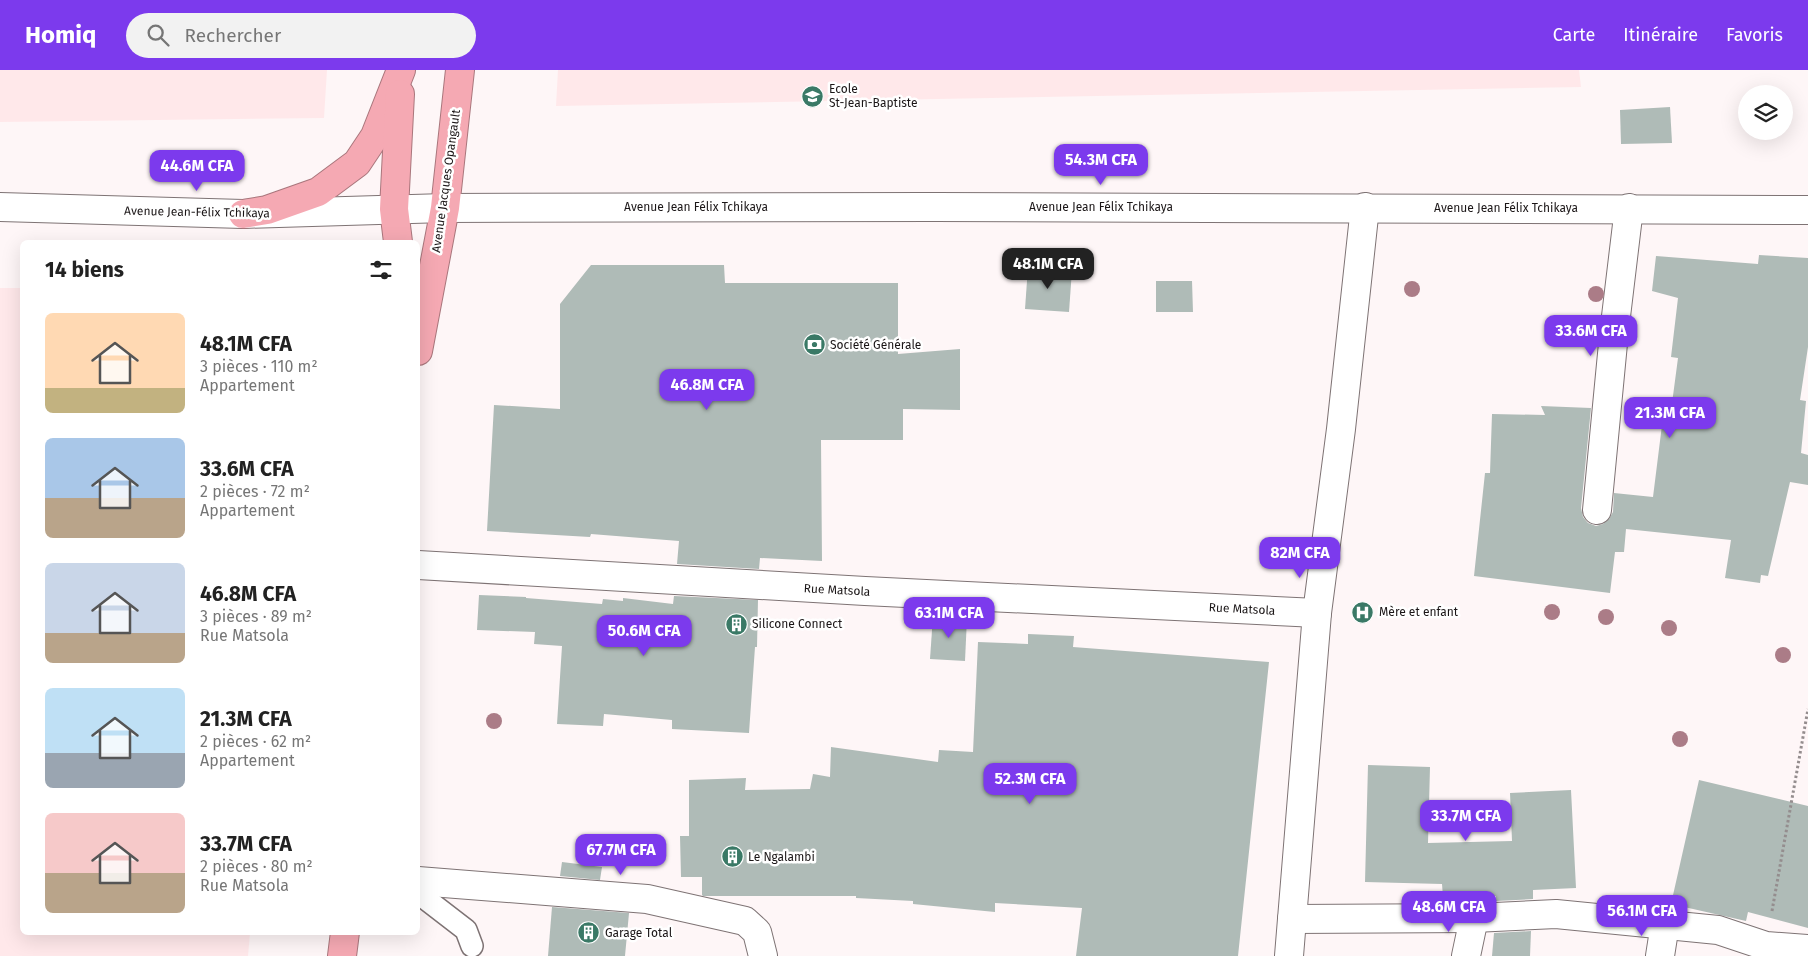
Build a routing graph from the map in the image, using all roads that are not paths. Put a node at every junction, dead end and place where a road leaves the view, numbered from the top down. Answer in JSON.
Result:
{"nodes":[{"id":1,"x":401,"y":70,"type":"edge"},
{"id":2,"x":460,"y":70,"type":"edge"},
{"id":3,"x":0,"y":207,"type":"edge"},
{"id":4,"x":1365,"y":207,"type":"junction"},
{"id":5,"x":445,"y":208,"type":"junction"},
{"id":6,"x":1629,"y":208,"type":"junction"},
{"id":7,"x":394,"y":209,"type":"junction"},
{"id":8,"x":1808,"y":210,"type":"edge"},
{"id":9,"x":244,"y":214,"type":"junction"},
{"id":10,"x":398,"y":240,"type":"edge"},
{"id":11,"x":420,"y":340,"type":"edge"},
{"id":12,"x":1597,"y":510,"type":"dead end"},
{"id":13,"x":420,"y":565,"type":"edge"},
{"id":14,"x":1317,"y":613,"type":"junction"},
{"id":15,"x":420,"y":881,"type":"edge"},
{"id":16,"x":420,"y":895,"type":"edge"},
{"id":17,"x":1474,"y":918,"type":"junction"},
{"id":18,"x":1292,"y":919,"type":"junction"},
{"id":19,"x":1665,"y":924,"type":"junction"},
{"id":20,"x":345,"y":935,"type":"edge"},
{"id":21,"x":472,"y":946,"type":"dead end"},
{"id":22,"x":1808,"y":949,"type":"edge"},
{"id":23,"x":342,"y":956,"type":"edge"},
{"id":24,"x":763,"y":956,"type":"edge"},
{"id":25,"x":1289,"y":956,"type":"edge"},
{"id":26,"x":1466,"y":956,"type":"edge"},
{"id":27,"x":1660,"y":956,"type":"edge"}],
"edges":[{"from":1,"to":7,"type":"highway"},
{"from":1,"to":9,"type":"highway"},
{"from":2,"to":5,"type":"highway","name":"Avenue Jacques Opangault"},
{"from":3,"to":9,"type":"street","name":"Avenue Jean-Félix Tchikaya"},
{"from":4,"to":5,"type":"street","name":"Avenue Jean Félix Tchikaya"},
{"from":4,"to":6,"type":"street","name":"Avenue Jean Félix Tchikaya"},
{"from":4,"to":14,"type":"street"},
{"from":5,"to":7,"type":"street","name":"Avenue Jean Félix Tchikaya"},
{"from":5,"to":11,"type":"highway","name":"Avenue Jacques Opangault"},
{"from":6,"to":8,"type":"street","name":"Avenue Jean Félix Tchikaya"},
{"from":6,"to":12,"type":"street"},
{"from":7,"to":9,"type":"street","name":"Avenue Jean-Félix Tchikaya"},
{"from":7,"to":10,"type":"highway"},
{"from":13,"to":14,"type":"street","name":"Rue Matsola"},
{"from":14,"to":18,"type":"street"},
{"from":15,"to":24,"type":"street"},
{"from":16,"to":21,"type":"lane"},
{"from":17,"to":18,"type":"street"},
{"from":17,"to":19,"type":"street"},
{"from":17,"to":26,"type":"street"},
{"from":18,"to":25,"type":"street"},
{"from":19,"to":22,"type":"street"},
{"from":19,"to":27,"type":"street"},
{"from":20,"to":23,"type":"highway"}]}
